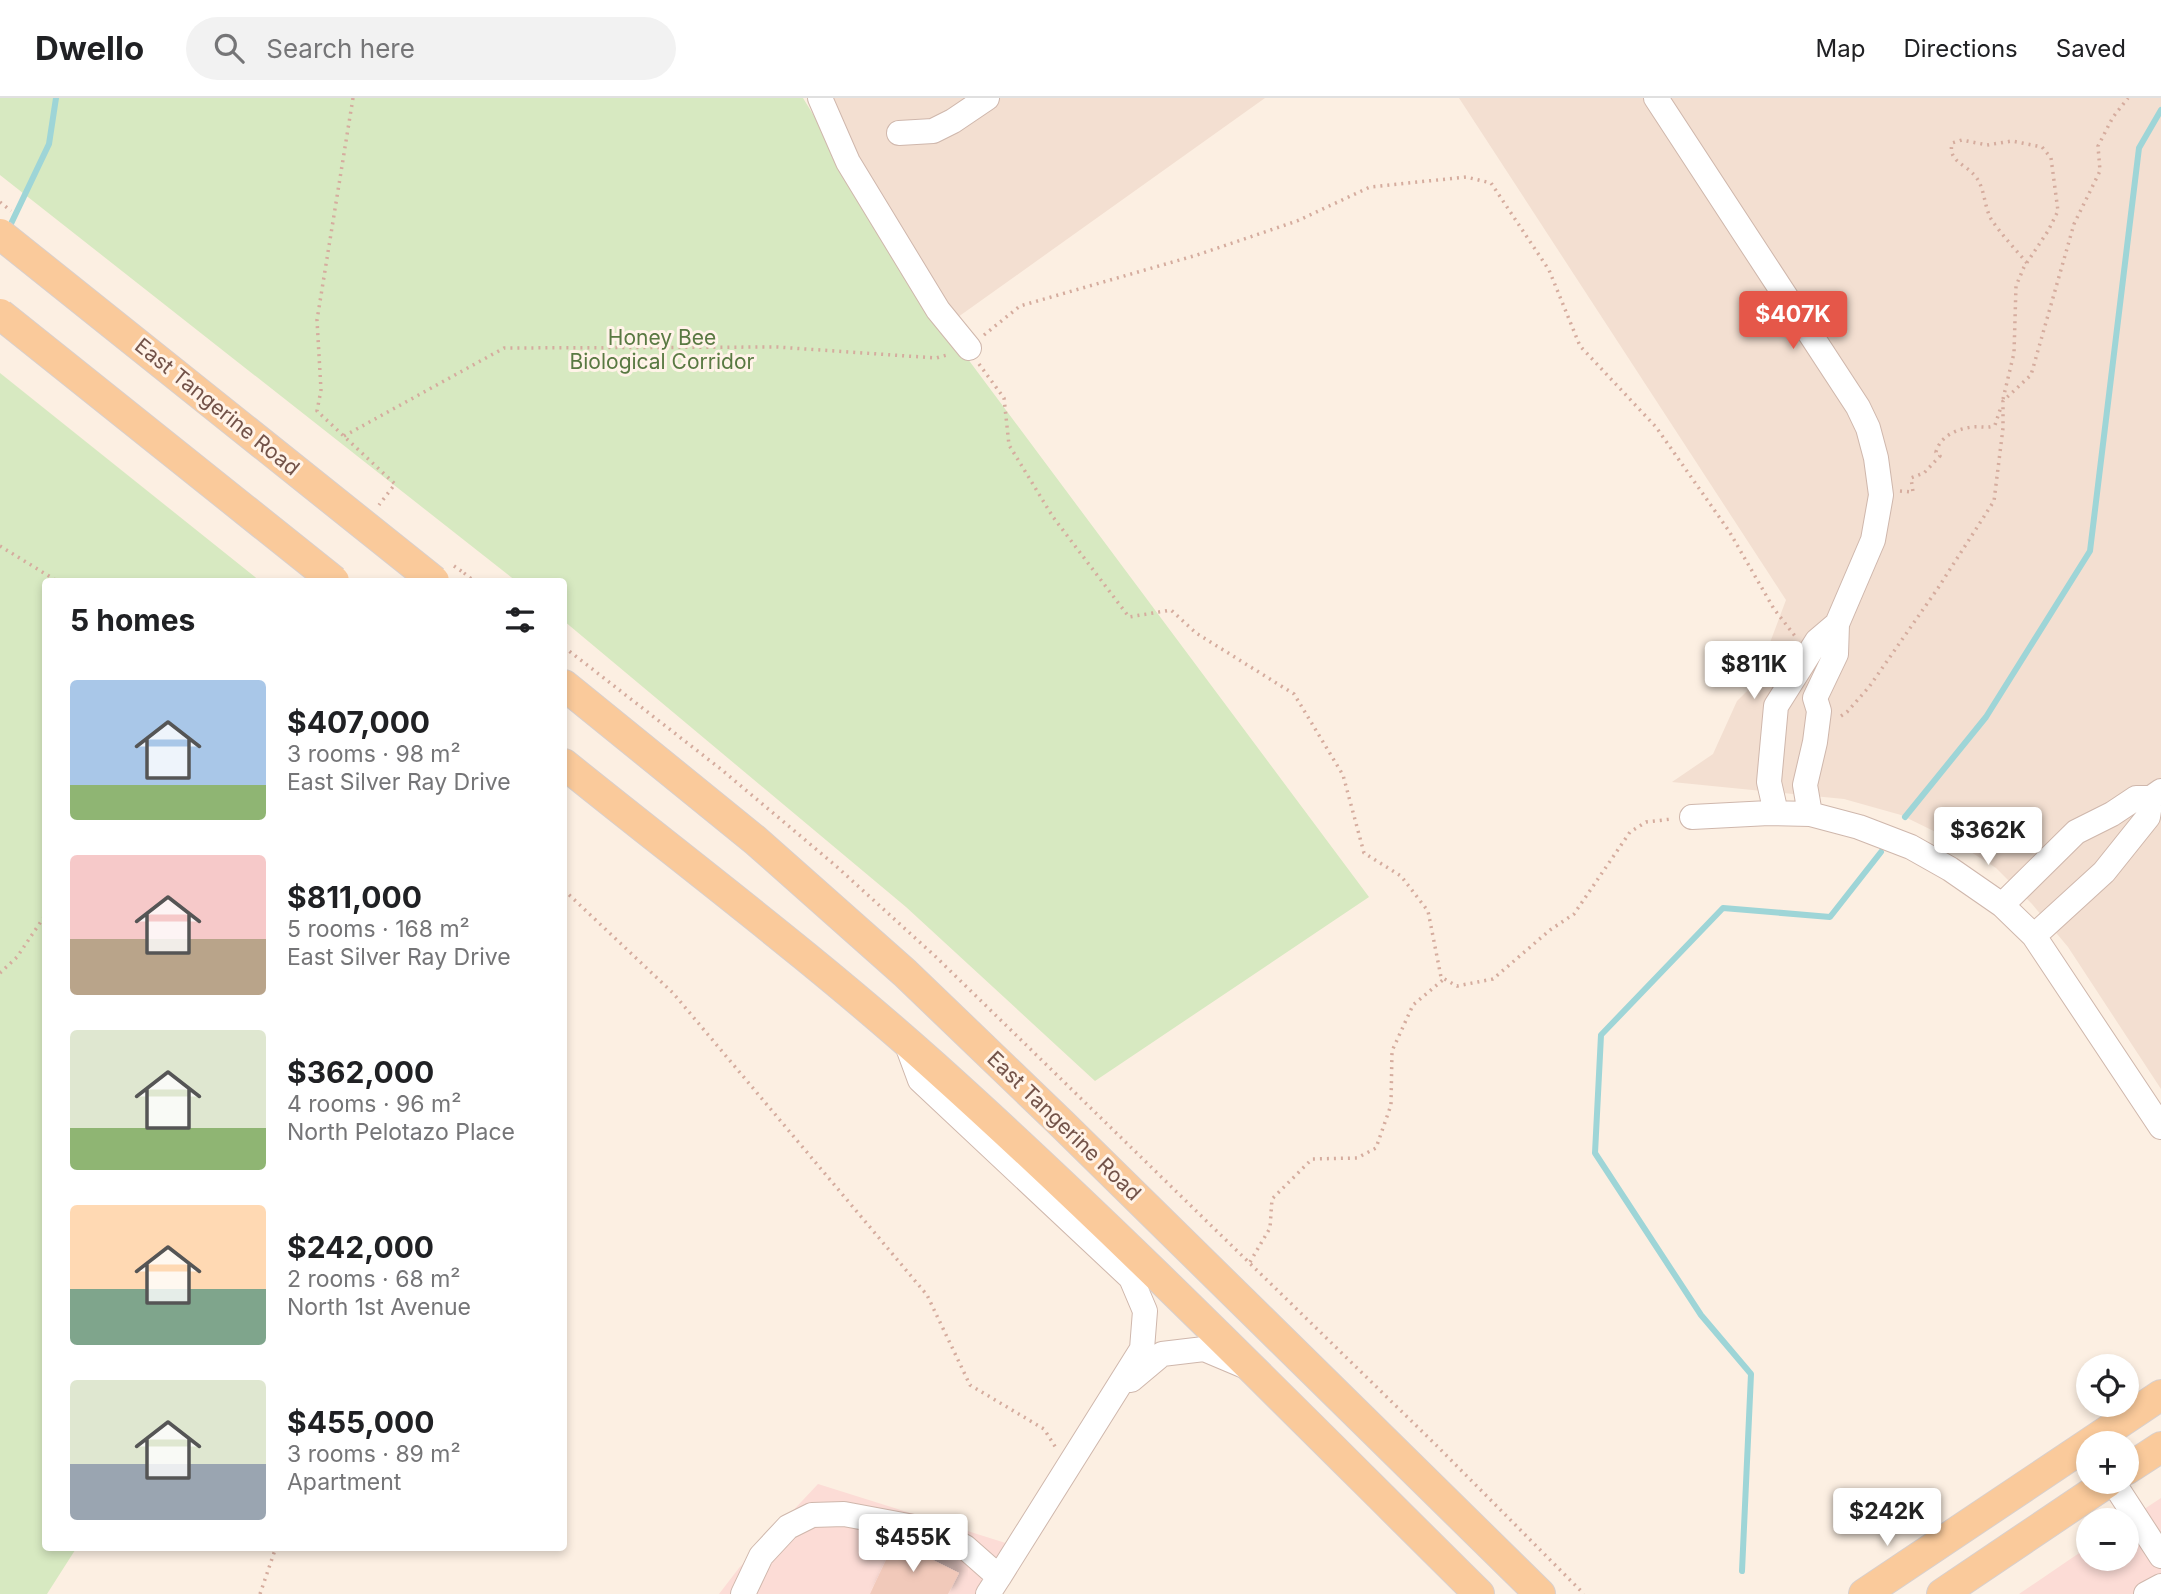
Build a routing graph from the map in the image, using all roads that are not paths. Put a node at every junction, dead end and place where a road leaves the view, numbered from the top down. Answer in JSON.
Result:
{"nodes":[{"id":1,"x":820,"y":98,"type":"edge"},
{"id":2,"x":987,"y":98,"type":"edge"},
{"id":3,"x":1656,"y":98,"type":"edge"},
{"id":4,"x":899,"y":133,"type":"dead end"},
{"id":5,"x":0,"y":234,"type":"edge"},
{"id":6,"x":0,"y":314,"type":"edge"},
{"id":7,"x":969,"y":348,"type":"road end"},
{"id":8,"x":330,"y":578,"type":"edge"},
{"id":9,"x":430,"y":578,"type":"edge"},
{"id":10,"x":1837,"y":624,"type":"junction"},
{"id":11,"x":567,"y":687,"type":"edge"},
{"id":12,"x":567,"y":766,"type":"edge"},
{"id":13,"x":2156,"y":795,"type":"edge"},
{"id":14,"x":1776,"y":813,"type":"junction"},
{"id":15,"x":1810,"y":814,"type":"junction"},
{"id":16,"x":1692,"y":817,"type":"road end"},
{"id":17,"x":2003,"y":905,"type":"junction"},
{"id":18,"x":2034,"y":936,"type":"junction"},
{"id":19,"x":905,"y":1042,"type":"junction"},
{"id":20,"x":2161,"y":1127,"type":"edge"},
{"id":21,"x":1252,"y":1370,"type":"junction"},
{"id":22,"x":2161,"y":1395,"type":"edge"},
{"id":23,"x":1112,"y":1397,"type":"junction"},
{"id":24,"x":2107,"y":1431,"type":"edge"},
{"id":25,"x":2161,"y":1447,"type":"edge"},
{"id":26,"x":2076,"y":1452,"type":"edge"},
{"id":27,"x":2139,"y":1461,"type":"edge"},
{"id":28,"x":2092,"y":1494,"type":"edge"},
{"id":29,"x":2118,"y":1494,"type":"edge"},
{"id":30,"x":2161,"y":1556,"type":"edge"},
{"id":31,"x":994,"y":1586,"type":"edge"},
{"id":32,"x":2161,"y":1586,"type":"edge"},
{"id":33,"x":743,"y":1594,"type":"edge"},
{"id":34,"x":1479,"y":1594,"type":"edge"},
{"id":35,"x":1540,"y":1594,"type":"edge"},
{"id":36,"x":1864,"y":1594,"type":"edge"},
{"id":37,"x":1942,"y":1594,"type":"edge"},
{"id":38,"x":2146,"y":1594,"type":"edge"}],
"edges":[{"from":1,"to":7,"type":"street"},
{"from":2,"to":4,"type":"street"},
{"from":3,"to":10,"type":"street"},
{"from":5,"to":9,"type":"main road","name":"East Tangerine Road","bridge":true},
{"from":6,"to":8,"type":"main road","bridge":true},
{"from":10,"to":14,"type":"street"},
{"from":10,"to":15,"type":"street"},
{"from":11,"to":35,"type":"main road","name":"East Tangerine Road"},
{"from":12,"to":19,"type":"main road","name":"East Tangerine Road"},
{"from":13,"to":17,"type":"street"},
{"from":13,"to":18,"type":"street"},
{"from":14,"to":15,"type":"street"},
{"from":14,"to":16,"type":"street"},
{"from":15,"to":17,"type":"street"},
{"from":17,"to":18,"type":"street"},
{"from":18,"to":20,"type":"street"},
{"from":19,"to":21,"type":"main road","name":"East Tangerine Road"},
{"from":19,"to":23,"type":"street"},
{"from":21,"to":23,"type":"street"},
{"from":21,"to":34,"type":"main road","name":"East Tangerine Road"},
{"from":22,"to":24,"type":"main road"},
{"from":23,"to":31,"type":"street"},
{"from":25,"to":27,"type":"main road"},
{"from":26,"to":36,"type":"main road"},
{"from":28,"to":37,"type":"main road"},
{"from":29,"to":30,"type":"street"},
{"from":31,"to":33,"type":"street"},
{"from":32,"to":38,"type":"street"}]}
